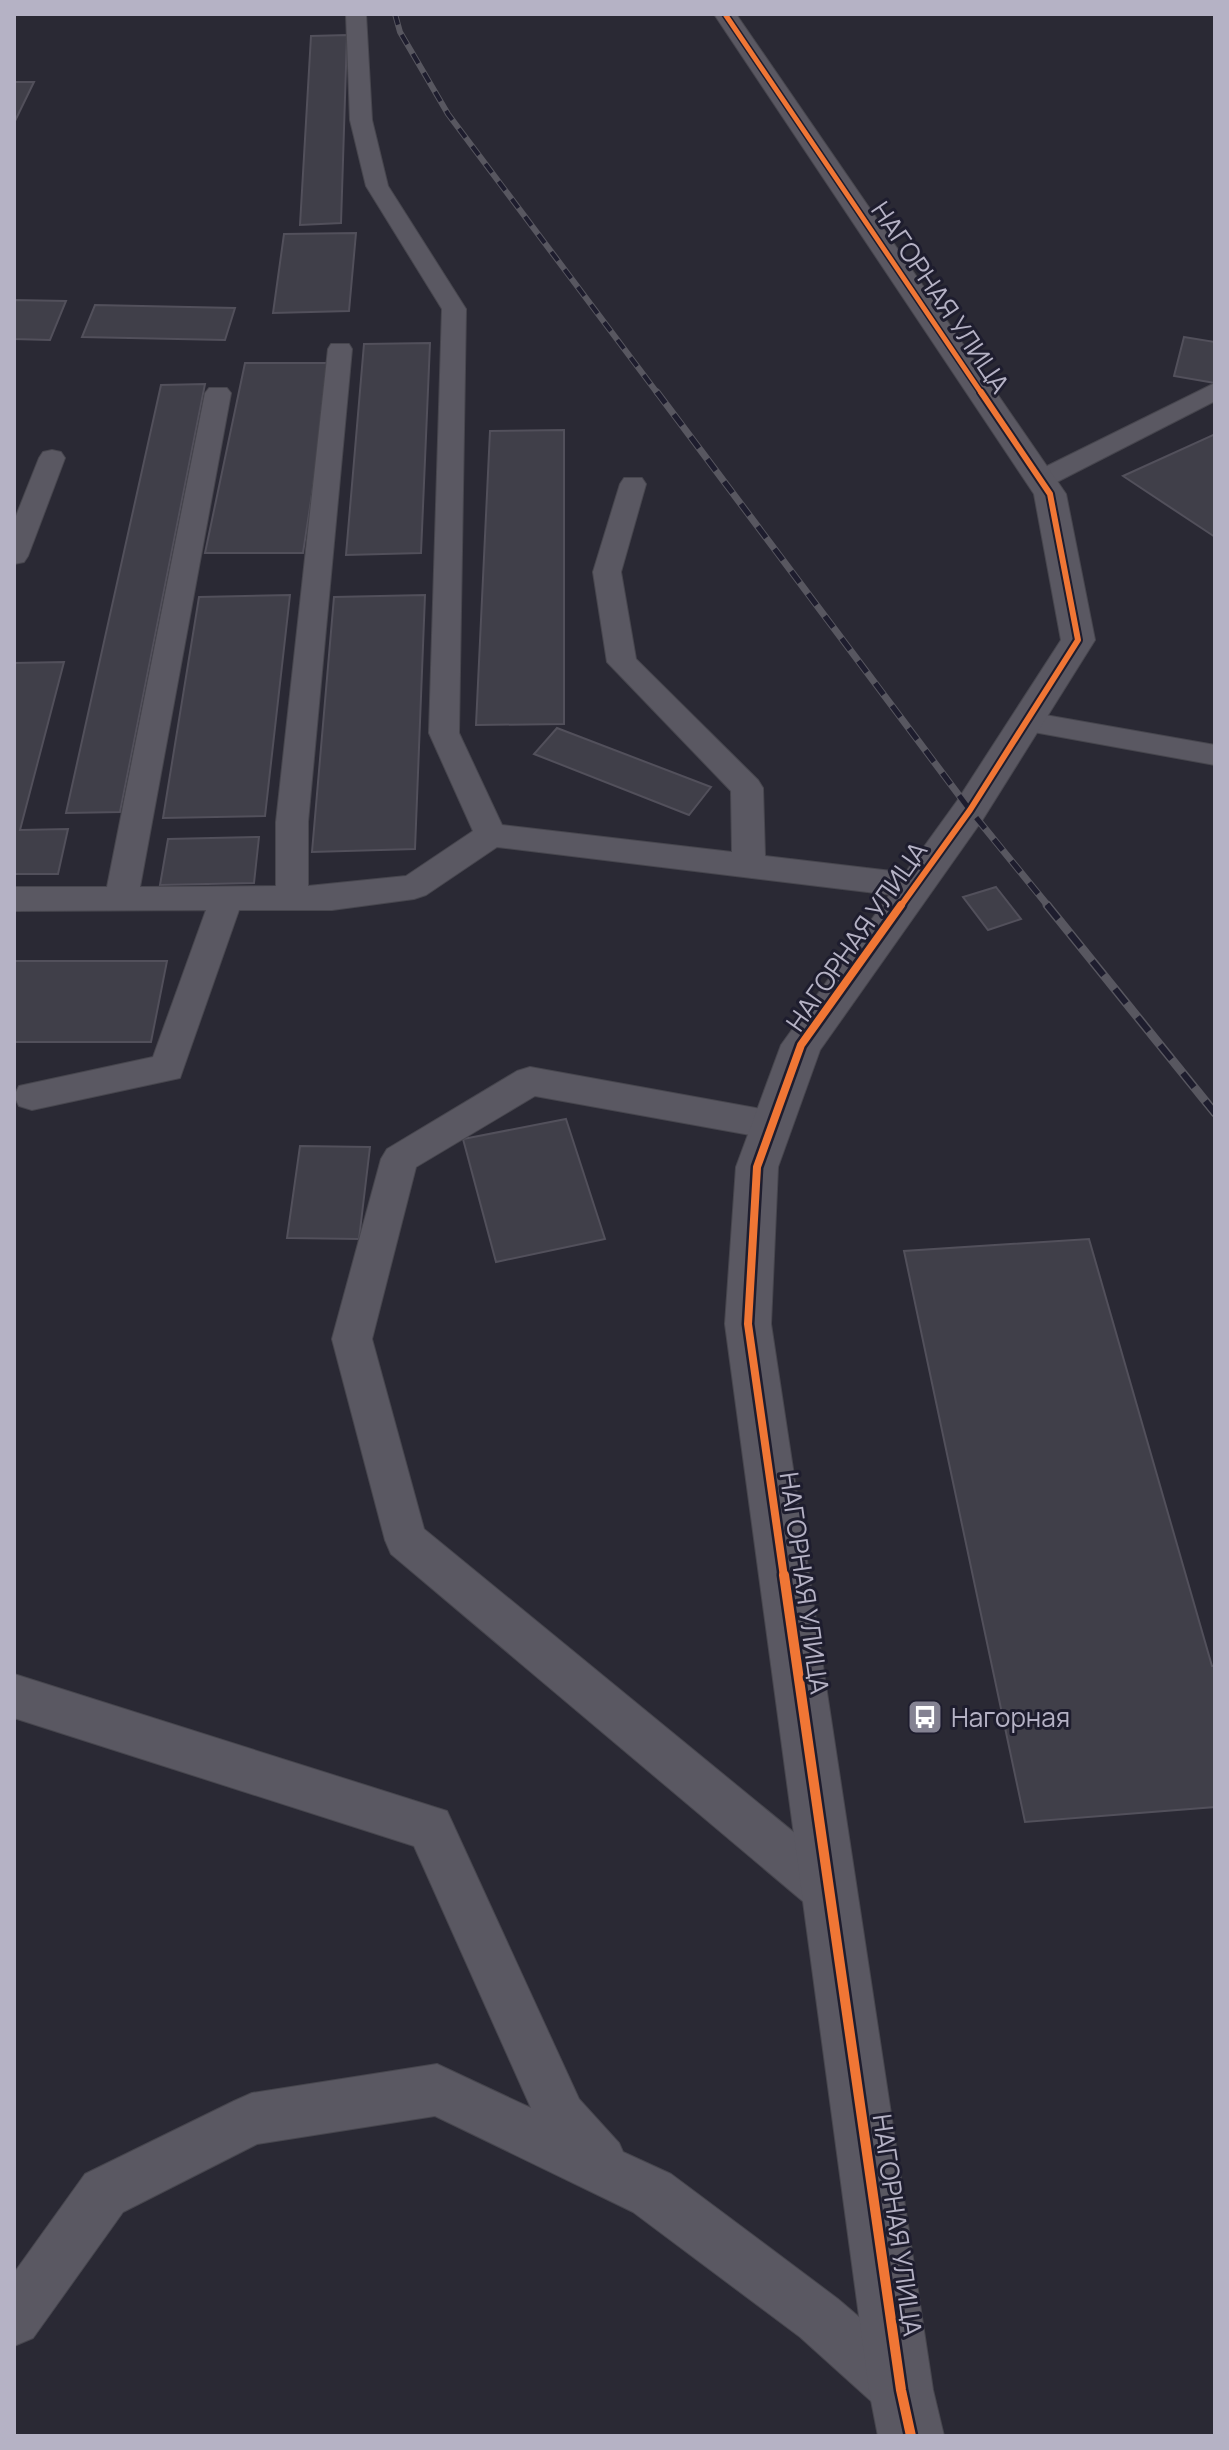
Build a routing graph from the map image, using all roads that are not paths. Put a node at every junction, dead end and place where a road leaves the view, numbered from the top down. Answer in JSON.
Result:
{"nodes":[{"id":1,"x":356,"y":14,"type":"edge"},
{"id":2,"x":725,"y":14,"type":"edge"},
{"id":3,"x":340,"y":349,"type":"dead end"},
{"id":4,"x":1215,"y":391,"type":"edge"},
{"id":5,"x":218,"y":393,"type":"dead end"},
{"id":6,"x":52,"y":458,"type":"dead end"},
{"id":7,"x":1040,"y":480,"type":"junction"},
{"id":8,"x":633,"y":484,"type":"dead end"},
{"id":9,"x":14,"y":556,"type":"edge"},
{"id":10,"x":1028,"y":722,"type":"junction"},
{"id":11,"x":1215,"y":755,"type":"edge"},
{"id":12,"x":491,"y":835,"type":"junction"},
{"id":13,"x":749,"y":867,"type":"junction"},
{"id":14,"x":917,"y":886,"type":"junction"},
{"id":15,"x":227,"y":898,"type":"junction"},
{"id":16,"x":292,"y":898,"type":"junction"},
{"id":17,"x":14,"y":899,"type":"edge"},
{"id":18,"x":121,"y":899,"type":"junction"},
{"id":19,"x":32,"y":1096,"type":"dead end"},
{"id":20,"x":772,"y":1125,"type":"junction"},
{"id":21,"x":14,"y":1696,"type":"edge"},
{"id":22,"x":829,"y":1892,"type":"junction"},
{"id":23,"x":613,"y":2174,"type":"junction"},
{"id":24,"x":14,"y":2319,"type":"edge"},
{"id":25,"x":906,"y":2413,"type":"edge"}],
"edges":[{"from":1,"to":12,"type":"lane"},
{"from":2,"to":7,"type":"street","name":"НАГОРНАЯ УЛИЦА"},
{"from":3,"to":16,"type":"lane"},
{"from":4,"to":7,"type":"lane"},
{"from":5,"to":18,"type":"lane"},
{"from":6,"to":9,"type":"lane"},
{"from":7,"to":10,"type":"street","name":"НАГОРНАЯ УЛИЦА"},
{"from":8,"to":13,"type":"lane"},
{"from":10,"to":11,"type":"lane"},
{"from":10,"to":14,"type":"street","name":"НАГОРНАЯ УЛИЦА"},
{"from":12,"to":13,"type":"lane"},
{"from":12,"to":16,"type":"lane"},
{"from":13,"to":14,"type":"lane"},
{"from":14,"to":20,"type":"street","name":"НАГОРНАЯ УЛИЦА"},
{"from":15,"to":16,"type":"lane"},
{"from":15,"to":18,"type":"lane"},
{"from":15,"to":19,"type":"lane"},
{"from":17,"to":18,"type":"lane"},
{"from":20,"to":22,"type":"street","name":"НАГОРНАЯ УЛИЦА"},
{"from":20,"to":22,"type":"lane"},
{"from":21,"to":23,"type":"lane"},
{"from":22,"to":25,"type":"street","name":"НАГОРНАЯ УЛИЦА"},
{"from":23,"to":24,"type":"lane"},
{"from":23,"to":25,"type":"lane"}]}
